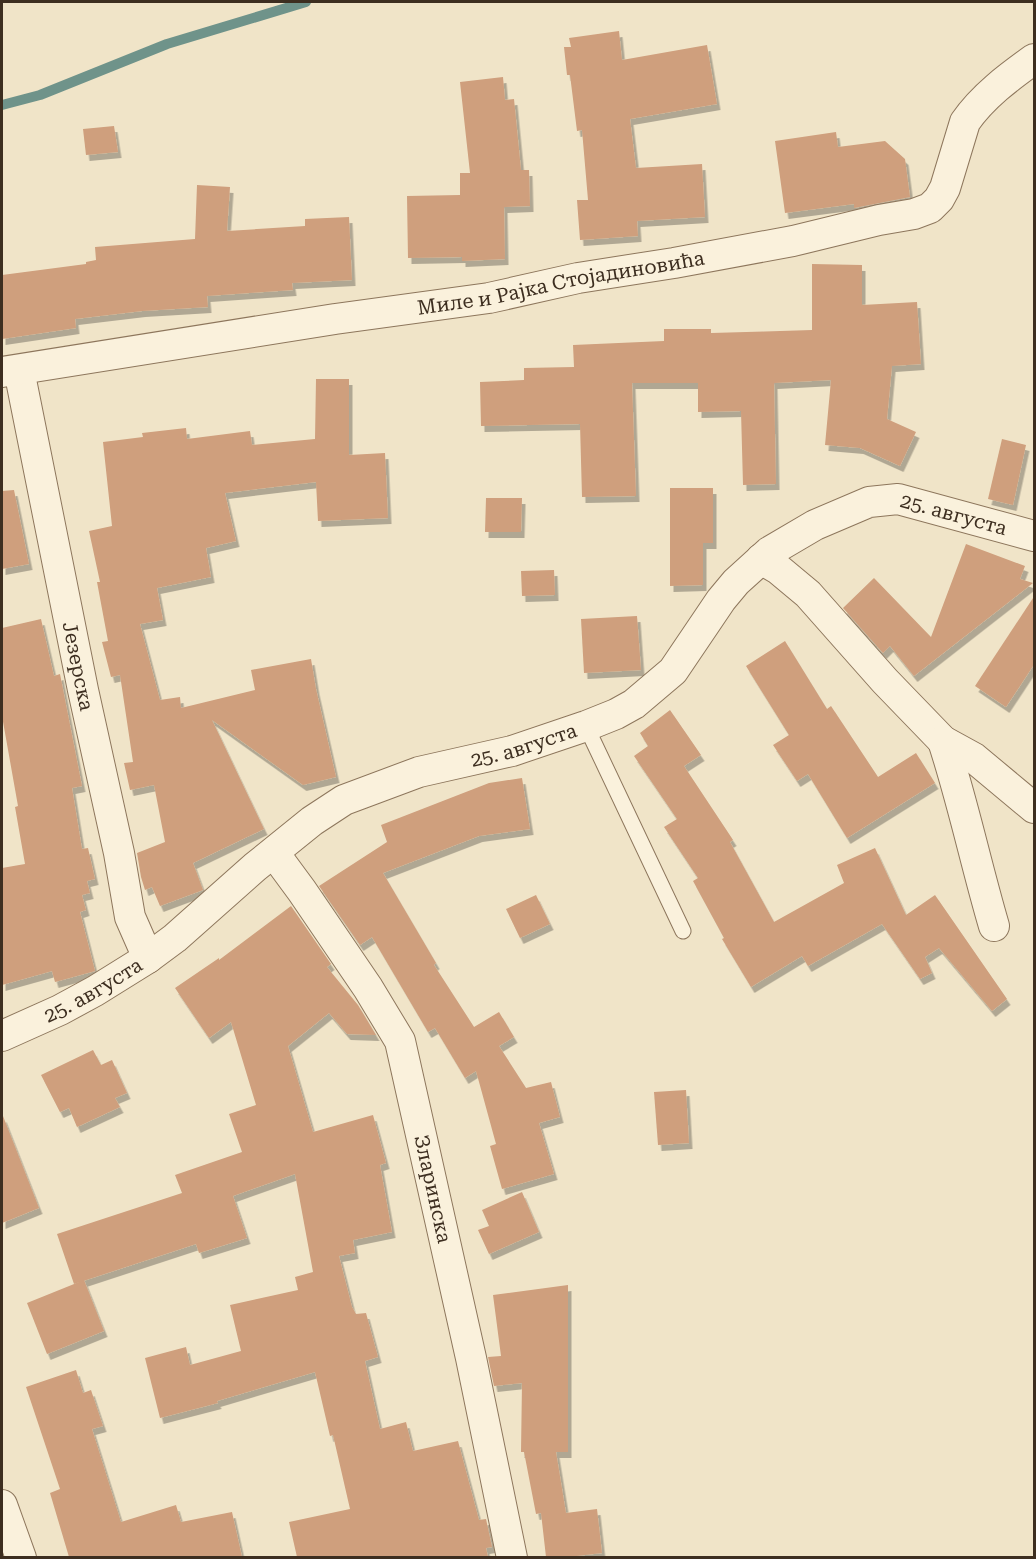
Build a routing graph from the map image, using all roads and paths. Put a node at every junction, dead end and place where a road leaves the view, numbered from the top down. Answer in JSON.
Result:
{"nodes":[{"id":1,"x":1035,"y":59,"type":"edge"},
{"id":2,"x":10,"y":371,"type":"edge"},
{"id":3,"x":1035,"y":536,"type":"edge"},
{"id":4,"x":761,"y":559,"type":"junction"},
{"id":5,"x":586,"y":726,"type":"junction"},
{"id":6,"x":943,"y":741,"type":"junction"},
{"id":7,"x":1035,"y":808,"type":"edge"},
{"id":8,"x":274,"y":853,"type":"junction"},
{"id":9,"x":994,"y":926,"type":"dead end"},
{"id":10,"x":683,"y":931,"type":"dead end"},
{"id":11,"x":148,"y":958,"type":"junction"},
{"id":12,"x":2,"y":1036,"type":"edge"},
{"id":13,"x":2,"y":1505,"type":"edge"},
{"id":14,"x":21,"y":1557,"type":"edge"},
{"id":15,"x":512,"y":1557,"type":"edge"}],
"edges":[{"from":1,"to":2,"type":"street","name":"Миле и Рајка Стојадиновића"},
{"from":2,"to":11,"type":"street","name":"Језерска"},
{"from":3,"to":4,"type":"street","name":"25. августа"},
{"from":4,"to":5,"type":"street","name":"25. августа"},
{"from":4,"to":6,"type":"street"},
{"from":5,"to":8,"type":"street","name":"25. августа"},
{"from":5,"to":10,"type":"lane"},
{"from":6,"to":7,"type":"street"},
{"from":6,"to":9,"type":"street"},
{"from":8,"to":11,"type":"street","name":"25. августа"},
{"from":8,"to":15,"type":"street","name":"Зларинска"},
{"from":11,"to":12,"type":"street","name":"25. августа"},
{"from":13,"to":14,"type":"street"}]}
